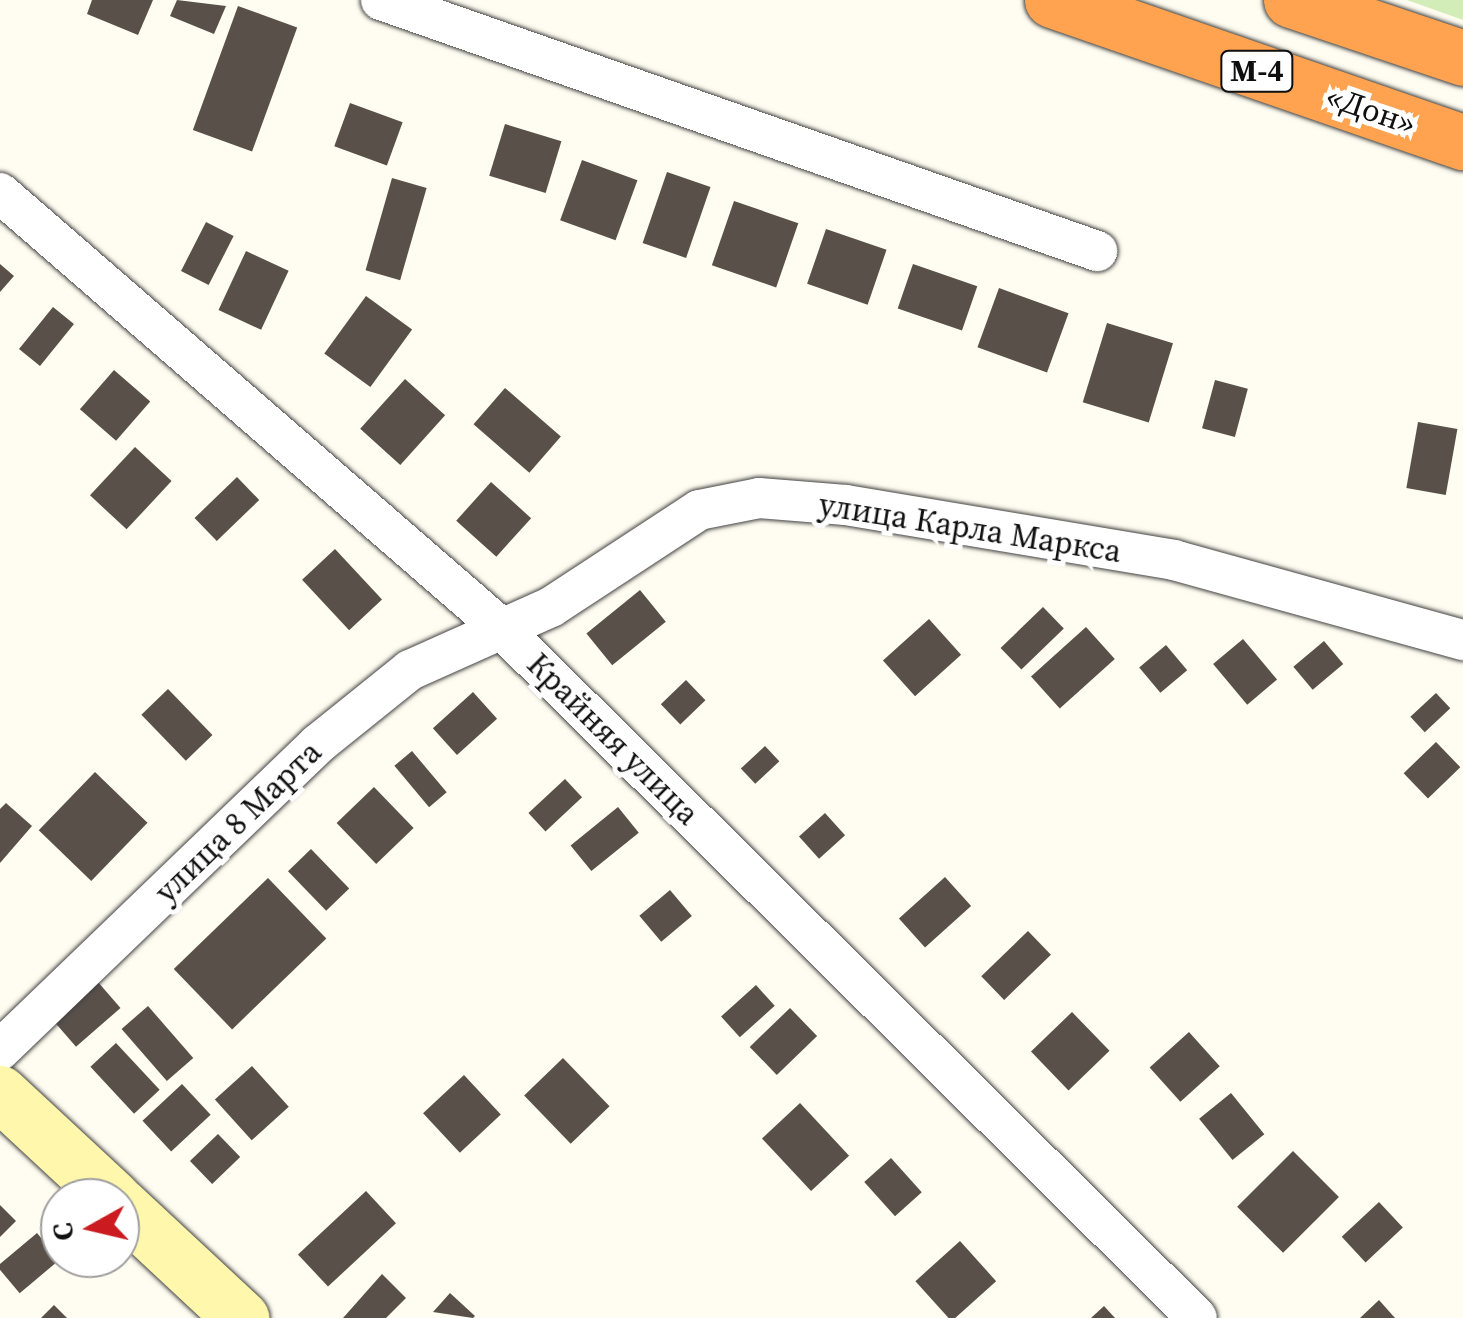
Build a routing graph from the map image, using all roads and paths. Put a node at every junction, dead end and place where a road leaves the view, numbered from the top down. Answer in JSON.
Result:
{"nodes":[{"id":1,"x":381,"y":0,"type":"edge"},
{"id":2,"x":1052,"y":0,"type":"edge"},
{"id":3,"x":1291,"y":0,"type":"edge"},
{"id":4,"x":1463,"y":58,"type":"edge"},
{"id":5,"x":1463,"y":142,"type":"edge"},
{"id":6,"x":0,"y":193,"type":"edge"},
{"id":7,"x":1097,"y":251,"type":"dead end"},
{"id":8,"x":500,"y":628,"type":"junction"},
{"id":9,"x":1462,"y":638,"type":"edge"},
{"id":10,"x":0,"y":1050,"type":"edge"},
{"id":11,"x":0,"y":1092,"type":"edge"},
{"id":12,"x":91,"y":1178,"type":"edge"},
{"id":13,"x":140,"y":1224,"type":"edge"},
{"id":14,"x":240,"y":1318,"type":"edge"},
{"id":15,"x":1197,"y":1318,"type":"edge"}],
"edges":[{"from":1,"to":7,"type":"street"},
{"from":2,"to":5,"type":"highway","name":"«Дон»","number":"М-4"},
{"from":3,"to":4,"type":"highway","number":"М-4"},
{"from":6,"to":8,"type":"street","name":"Крайняя улица"},
{"from":8,"to":9,"type":"street","name":"улица Карла Маркса"},
{"from":8,"to":10,"type":"street","name":"улица 8 Марта"},
{"from":8,"to":15,"type":"street","name":"Крайняя улица"},
{"from":11,"to":12,"type":"street"},
{"from":13,"to":14,"type":"street"}]}
